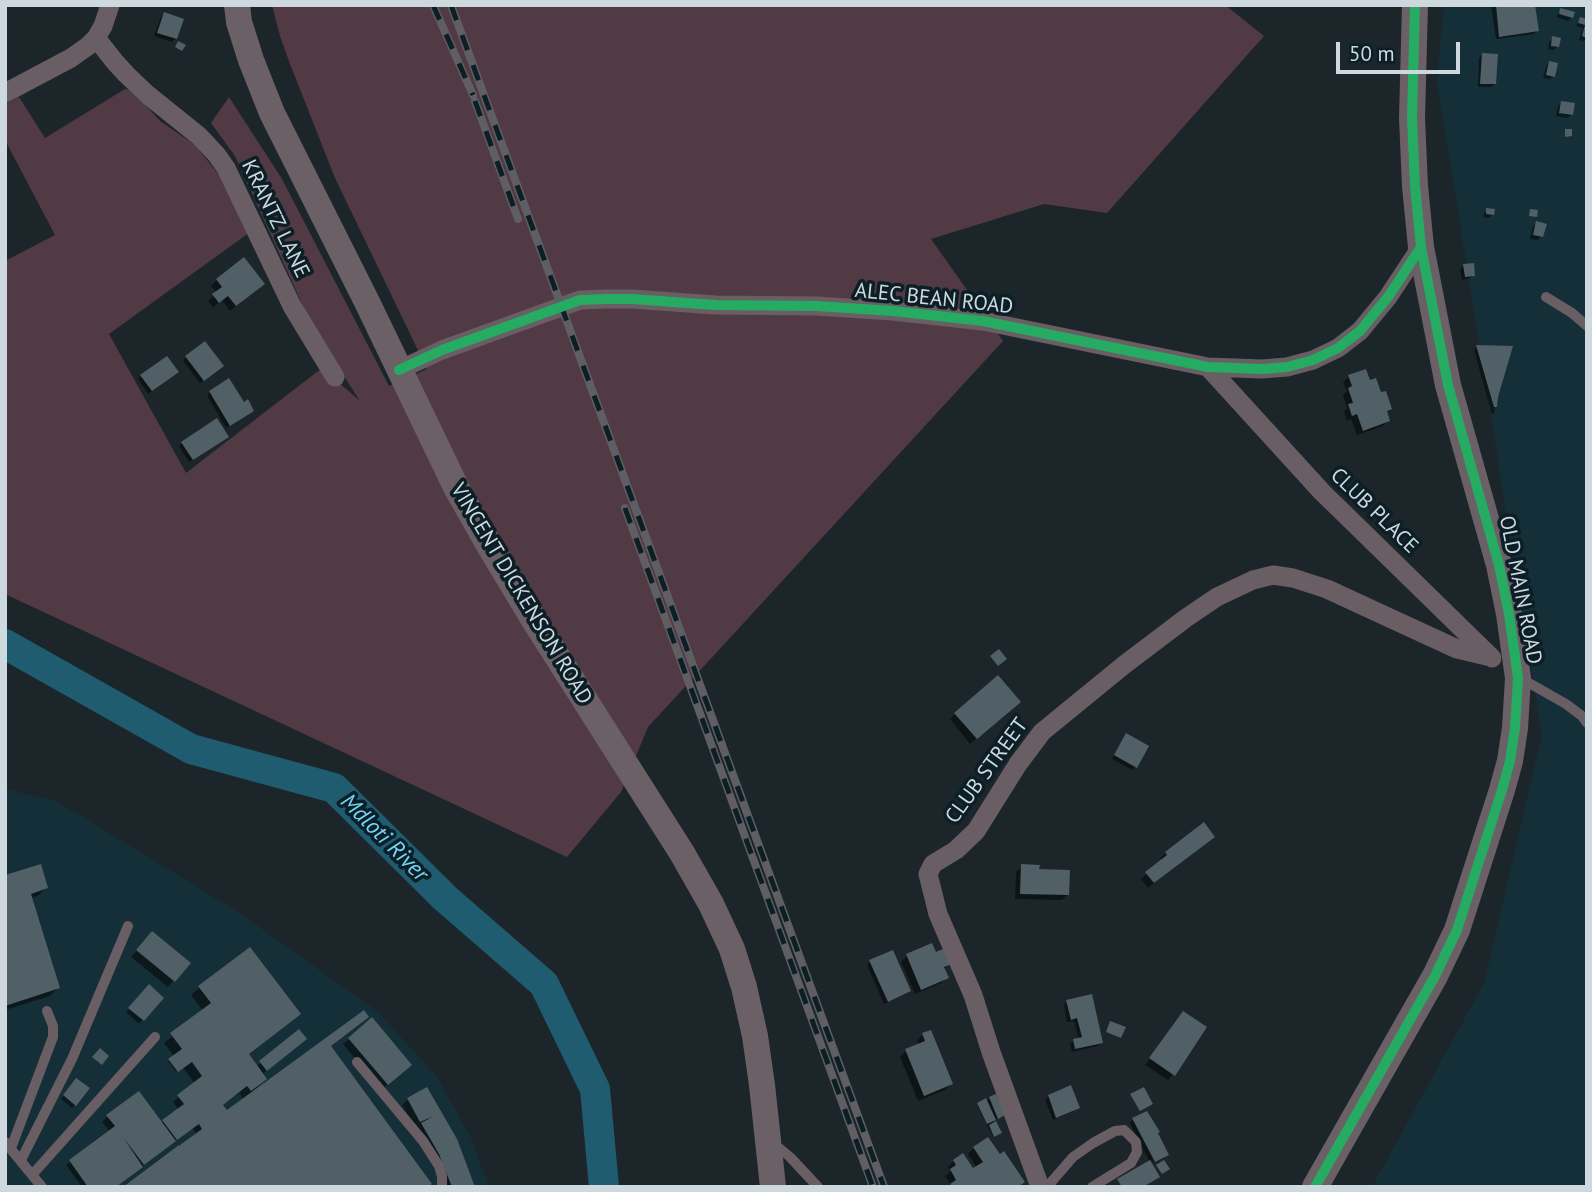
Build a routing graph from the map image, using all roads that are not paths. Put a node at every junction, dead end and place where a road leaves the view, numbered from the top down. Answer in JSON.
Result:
{"nodes":[{"id":1,"x":110,"y":5,"type":"edge"},
{"id":2,"x":237,"y":5,"type":"edge"},
{"id":3,"x":1415,"y":5,"type":"edge"},
{"id":4,"x":96,"y":38,"type":"junction"},
{"id":5,"x":5,"y":93,"type":"edge"},
{"id":6,"x":1421,"y":247,"type":"junction"},
{"id":7,"x":1546,"y":297,"type":"dead end"},
{"id":8,"x":1587,"y":326,"type":"edge"},
{"id":9,"x":1208,"y":367,"type":"junction"},
{"id":10,"x":399,"y":370,"type":"junction"},
{"id":11,"x":335,"y":377,"type":"dead end"},
{"id":12,"x":1491,"y":657,"type":"junction"},
{"id":13,"x":1518,"y":678,"type":"junction"},
{"id":14,"x":1587,"y":723,"type":"edge"},
{"id":15,"x":128,"y":926,"type":"dead end"},
{"id":16,"x":47,"y":1012,"type":"dead end"},
{"id":17,"x":155,"y":1037,"type":"dead end"},
{"id":18,"x":357,"y":1062,"type":"dead end"},
{"id":19,"x":768,"y":1139,"type":"junction"},
{"id":20,"x":8,"y":1145,"type":"edge"},
{"id":21,"x":20,"y":1160,"type":"junction"},
{"id":22,"x":32,"y":1175,"type":"junction"},
{"id":23,"x":41,"y":1187,"type":"edge"},
{"id":24,"x":443,"y":1187,"type":"edge"},
{"id":25,"x":773,"y":1187,"type":"edge"},
{"id":26,"x":818,"y":1187,"type":"edge"},
{"id":27,"x":1040,"y":1187,"type":"edge"},
{"id":28,"x":1047,"y":1187,"type":"edge"},
{"id":29,"x":1092,"y":1187,"type":"edge"},
{"id":30,"x":1315,"y":1187,"type":"edge"}],
"edges":[{"from":1,"to":4,"type":"street"},
{"from":2,"to":10,"type":"main road","name":"VINCENT DICKENSON ROAD"},
{"from":3,"to":6,"type":"main road","name":"OLD MAIN ROAD"},
{"from":4,"to":5,"type":"street"},
{"from":4,"to":11,"type":"street","name":"KRANTZ LANE"},
{"from":6,"to":9,"type":"street","name":"ALEC BEAN ROAD"},
{"from":6,"to":13,"type":"main road","name":"OLD MAIN ROAD"},
{"from":7,"to":8,"type":"lane"},
{"from":9,"to":10,"type":"street","name":"ALEC BEAN ROAD"},
{"from":9,"to":12,"type":"street","name":"CLUB PLACE"},
{"from":10,"to":19,"type":"main road","name":"VINCENT DICKENSON ROAD"},
{"from":12,"to":13,"type":"street","name":"CLUB PLACE"},
{"from":12,"to":27,"type":"street","name":"CLUB STREET"},
{"from":13,"to":14,"type":"lane"},
{"from":13,"to":30,"type":"main road","name":"OLD MAIN ROAD"},
{"from":15,"to":21,"type":"lane"},
{"from":16,"to":20,"type":"lane"},
{"from":17,"to":22,"type":"lane"},
{"from":18,"to":24,"type":"lane"},
{"from":19,"to":25,"type":"main road","name":"VINCENT DICKENSON ROAD"},
{"from":19,"to":26,"type":"lane"},
{"from":20,"to":21,"type":"lane"},
{"from":21,"to":22,"type":"lane"},
{"from":22,"to":23,"type":"lane"},
{"from":28,"to":29,"type":"lane"}]}
